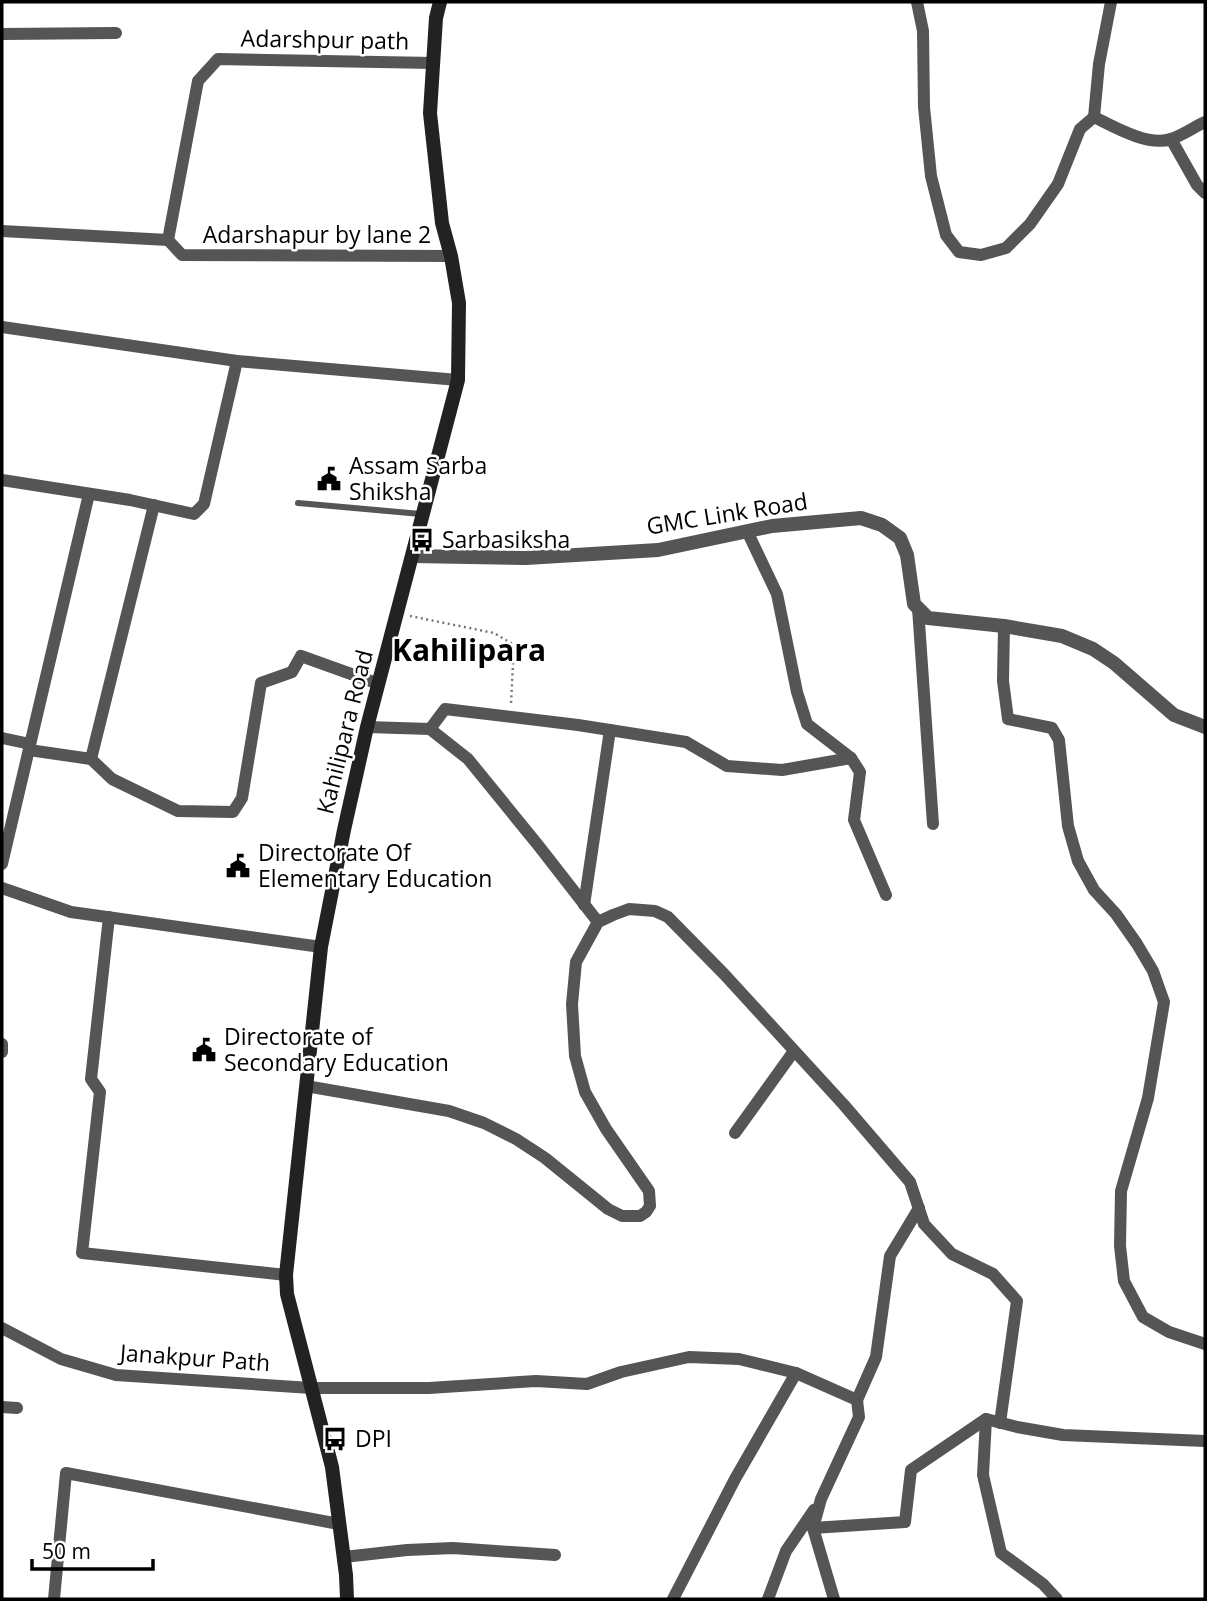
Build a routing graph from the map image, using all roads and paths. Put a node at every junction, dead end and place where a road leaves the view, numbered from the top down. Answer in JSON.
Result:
{"nodes":[{"id":1,"x":440,"y":2,"type":"edge"},
{"id":2,"x":916,"y":2,"type":"edge"},
{"id":3,"x":1111,"y":2,"type":"edge"},
{"id":4,"x":116,"y":33,"type":"dead end"},
{"id":5,"x":2,"y":34,"type":"edge"},
{"id":6,"x":434,"y":62,"type":"junction"},
{"id":7,"x":1094,"y":117,"type":"junction"},
{"id":8,"x":1205,"y":122,"type":"edge"},
{"id":9,"x":1171,"y":139,"type":"junction"},
{"id":10,"x":1205,"y":193,"type":"edge"},
{"id":11,"x":2,"y":231,"type":"edge"},
{"id":12,"x":168,"y":240,"type":"junction"},
{"id":13,"x":451,"y":256,"type":"junction"},
{"id":14,"x":2,"y":327,"type":"edge"},
{"id":15,"x":237,"y":360,"type":"junction"},
{"id":16,"x":458,"y":380,"type":"junction"},
{"id":17,"x":2,"y":480,"type":"edge"},
{"id":18,"x":89,"y":494,"type":"junction"},
{"id":19,"x":298,"y":503,"type":"dead end"},
{"id":20,"x":154,"y":505,"type":"junction"},
{"id":21,"x":423,"y":514,"type":"junction"},
{"id":22,"x":747,"y":531,"type":"junction"},
{"id":23,"x":413,"y":556,"type":"junction"},
{"id":24,"x":918,"y":608,"type":"junction"},
{"id":25,"x":408,"y":616,"type":"dead end"},
{"id":26,"x":1004,"y":626,"type":"junction"},
{"id":27,"x":379,"y":684,"type":"junction"},
{"id":28,"x":511,"y":717,"type":"junction"},
{"id":29,"x":368,"y":727,"type":"junction"},
{"id":30,"x":1205,"y":727,"type":"edge"},
{"id":31,"x":430,"y":729,"type":"junction"},
{"id":32,"x":610,"y":730,"type":"junction"},
{"id":33,"x":2,"y":738,"type":"edge"},
{"id":34,"x":29,"y":747,"type":"junction"},
{"id":35,"x":851,"y":758,"type":"junction"},
{"id":36,"x":91,"y":759,"type":"junction"},
{"id":37,"x":933,"y":824,"type":"dead end"},
{"id":38,"x":2,"y":864,"type":"edge"},
{"id":39,"x":2,"y":888,"type":"edge"},
{"id":40,"x":886,"y":895,"type":"dead end"},
{"id":41,"x":584,"y":905,"type":"junction"},
{"id":42,"x":109,"y":917,"type":"junction"},
{"id":43,"x":598,"y":922,"type":"junction"},
{"id":44,"x":321,"y":947,"type":"junction"},
{"id":45,"x":2,"y":1044,"type":"edge"},
{"id":46,"x":794,"y":1051,"type":"junction"},
{"id":47,"x":2,"y":1052,"type":"edge"},
{"id":48,"x":306,"y":1086,"type":"junction"},
{"id":49,"x":735,"y":1133,"type":"dead end"},
{"id":50,"x":919,"y":1208,"type":"junction"},
{"id":51,"x":286,"y":1275,"type":"junction"},
{"id":52,"x":2,"y":1328,"type":"edge"},
{"id":53,"x":1205,"y":1344,"type":"edge"},
{"id":54,"x":796,"y":1373,"type":"junction"},
{"id":55,"x":311,"y":1388,"type":"junction"},
{"id":56,"x":856,"y":1400,"type":"junction"},
{"id":57,"x":2,"y":1407,"type":"edge"},
{"id":58,"x":17,"y":1408,"type":"dead end"},
{"id":59,"x":986,"y":1419,"type":"junction"},
{"id":60,"x":1000,"y":1423,"type":"junction"},
{"id":61,"x":1205,"y":1441,"type":"edge"},
{"id":62,"x":821,"y":1499,"type":"junction"},
{"id":63,"x":339,"y":1524,"type":"junction"},
{"id":64,"x":813,"y":1528,"type":"junction"},
{"id":65,"x":555,"y":1555,"type":"dead end"},
{"id":66,"x":344,"y":1557,"type":"junction"},
{"id":67,"x":54,"y":1599,"type":"edge"},
{"id":68,"x":347,"y":1599,"type":"edge"},
{"id":69,"x":673,"y":1599,"type":"edge"},
{"id":70,"x":768,"y":1599,"type":"edge"},
{"id":71,"x":834,"y":1599,"type":"edge"},
{"id":72,"x":1057,"y":1599,"type":"edge"}],
"edges":[{"from":1,"to":6,"type":"main road","name":"Kahilipara Road"},
{"from":2,"to":7,"type":"street"},
{"from":3,"to":7,"type":"street"},
{"from":4,"to":5,"type":"street"},
{"from":6,"to":12,"type":"street","name":"Adarshpur path"},
{"from":6,"to":13,"type":"main road","name":"Kahilipara Road"},
{"from":7,"to":9,"type":"street"},
{"from":8,"to":9,"type":"street"},
{"from":9,"to":10,"type":"street"},
{"from":11,"to":12,"type":"street"},
{"from":12,"to":13,"type":"street","name":"Adarshapur by lane 2"},
{"from":13,"to":16,"type":"main road","name":"Kahilipara Road"},
{"from":14,"to":15,"type":"street"},
{"from":15,"to":16,"type":"street"},
{"from":15,"to":20,"type":"street"},
{"from":16,"to":21,"type":"main road","name":"Kahilipara Road"},
{"from":17,"to":18,"type":"street"},
{"from":18,"to":20,"type":"street"},
{"from":18,"to":34,"type":"street"},
{"from":19,"to":21,"type":"lane"},
{"from":20,"to":36,"type":"street"},
{"from":21,"to":23,"type":"main road","name":"Kahilipara Road"},
{"from":22,"to":23,"type":"street","name":"GMC Link Road"},
{"from":22,"to":24,"type":"street","name":"GMC Link Road"},
{"from":22,"to":35,"type":"street"},
{"from":23,"to":27,"type":"main road","name":"Kahilipara Road"},
{"from":24,"to":26,"type":"street"},
{"from":24,"to":37,"type":"street"},
{"from":25,"to":28,"type":"path"},
{"from":26,"to":30,"type":"street"},
{"from":26,"to":53,"type":"street"},
{"from":27,"to":29,"type":"main road","name":"Kahilipara Road"},
{"from":27,"to":36,"type":"street"},
{"from":28,"to":31,"type":"street"},
{"from":28,"to":32,"type":"street"},
{"from":29,"to":31,"type":"street"},
{"from":29,"to":44,"type":"main road","name":"Kahilipara Road"},
{"from":31,"to":41,"type":"street"},
{"from":32,"to":35,"type":"street"},
{"from":32,"to":41,"type":"street"},
{"from":33,"to":34,"type":"street"},
{"from":34,"to":36,"type":"street"},
{"from":34,"to":38,"type":"street"},
{"from":35,"to":40,"type":"street"},
{"from":39,"to":42,"type":"street"},
{"from":41,"to":43,"type":"street"},
{"from":42,"to":44,"type":"street"},
{"from":42,"to":51,"type":"street"},
{"from":43,"to":46,"type":"street"},
{"from":43,"to":48,"type":"street"},
{"from":44,"to":48,"type":"main road","name":"Kahilipara Road"},
{"from":45,"to":47,"type":"street"},
{"from":46,"to":49,"type":"street"},
{"from":46,"to":50,"type":"street"},
{"from":48,"to":51,"type":"main road","name":"Kahilipara Road"},
{"from":50,"to":56,"type":"street"},
{"from":50,"to":60,"type":"street"},
{"from":51,"to":55,"type":"main road","name":"Kahilipara Road"},
{"from":52,"to":55,"type":"street","name":"Janakpur Path"},
{"from":54,"to":55,"type":"street","name":"Janakpur Path"},
{"from":54,"to":56,"type":"street","name":"Janakpur Path"},
{"from":54,"to":69,"type":"street"},
{"from":55,"to":63,"type":"main road","name":"Kahilipara Road"},
{"from":56,"to":62,"type":"street"},
{"from":57,"to":58,"type":"street"},
{"from":59,"to":60,"type":"street"},
{"from":59,"to":64,"type":"street"},
{"from":59,"to":72,"type":"street"},
{"from":60,"to":61,"type":"street"},
{"from":62,"to":64,"type":"street"},
{"from":62,"to":70,"type":"street"},
{"from":63,"to":66,"type":"main road","name":"Kahilipara Road"},
{"from":63,"to":67,"type":"street"},
{"from":64,"to":71,"type":"street"},
{"from":65,"to":66,"type":"street"},
{"from":66,"to":68,"type":"main road","name":"Kahilipara Road"}]}
